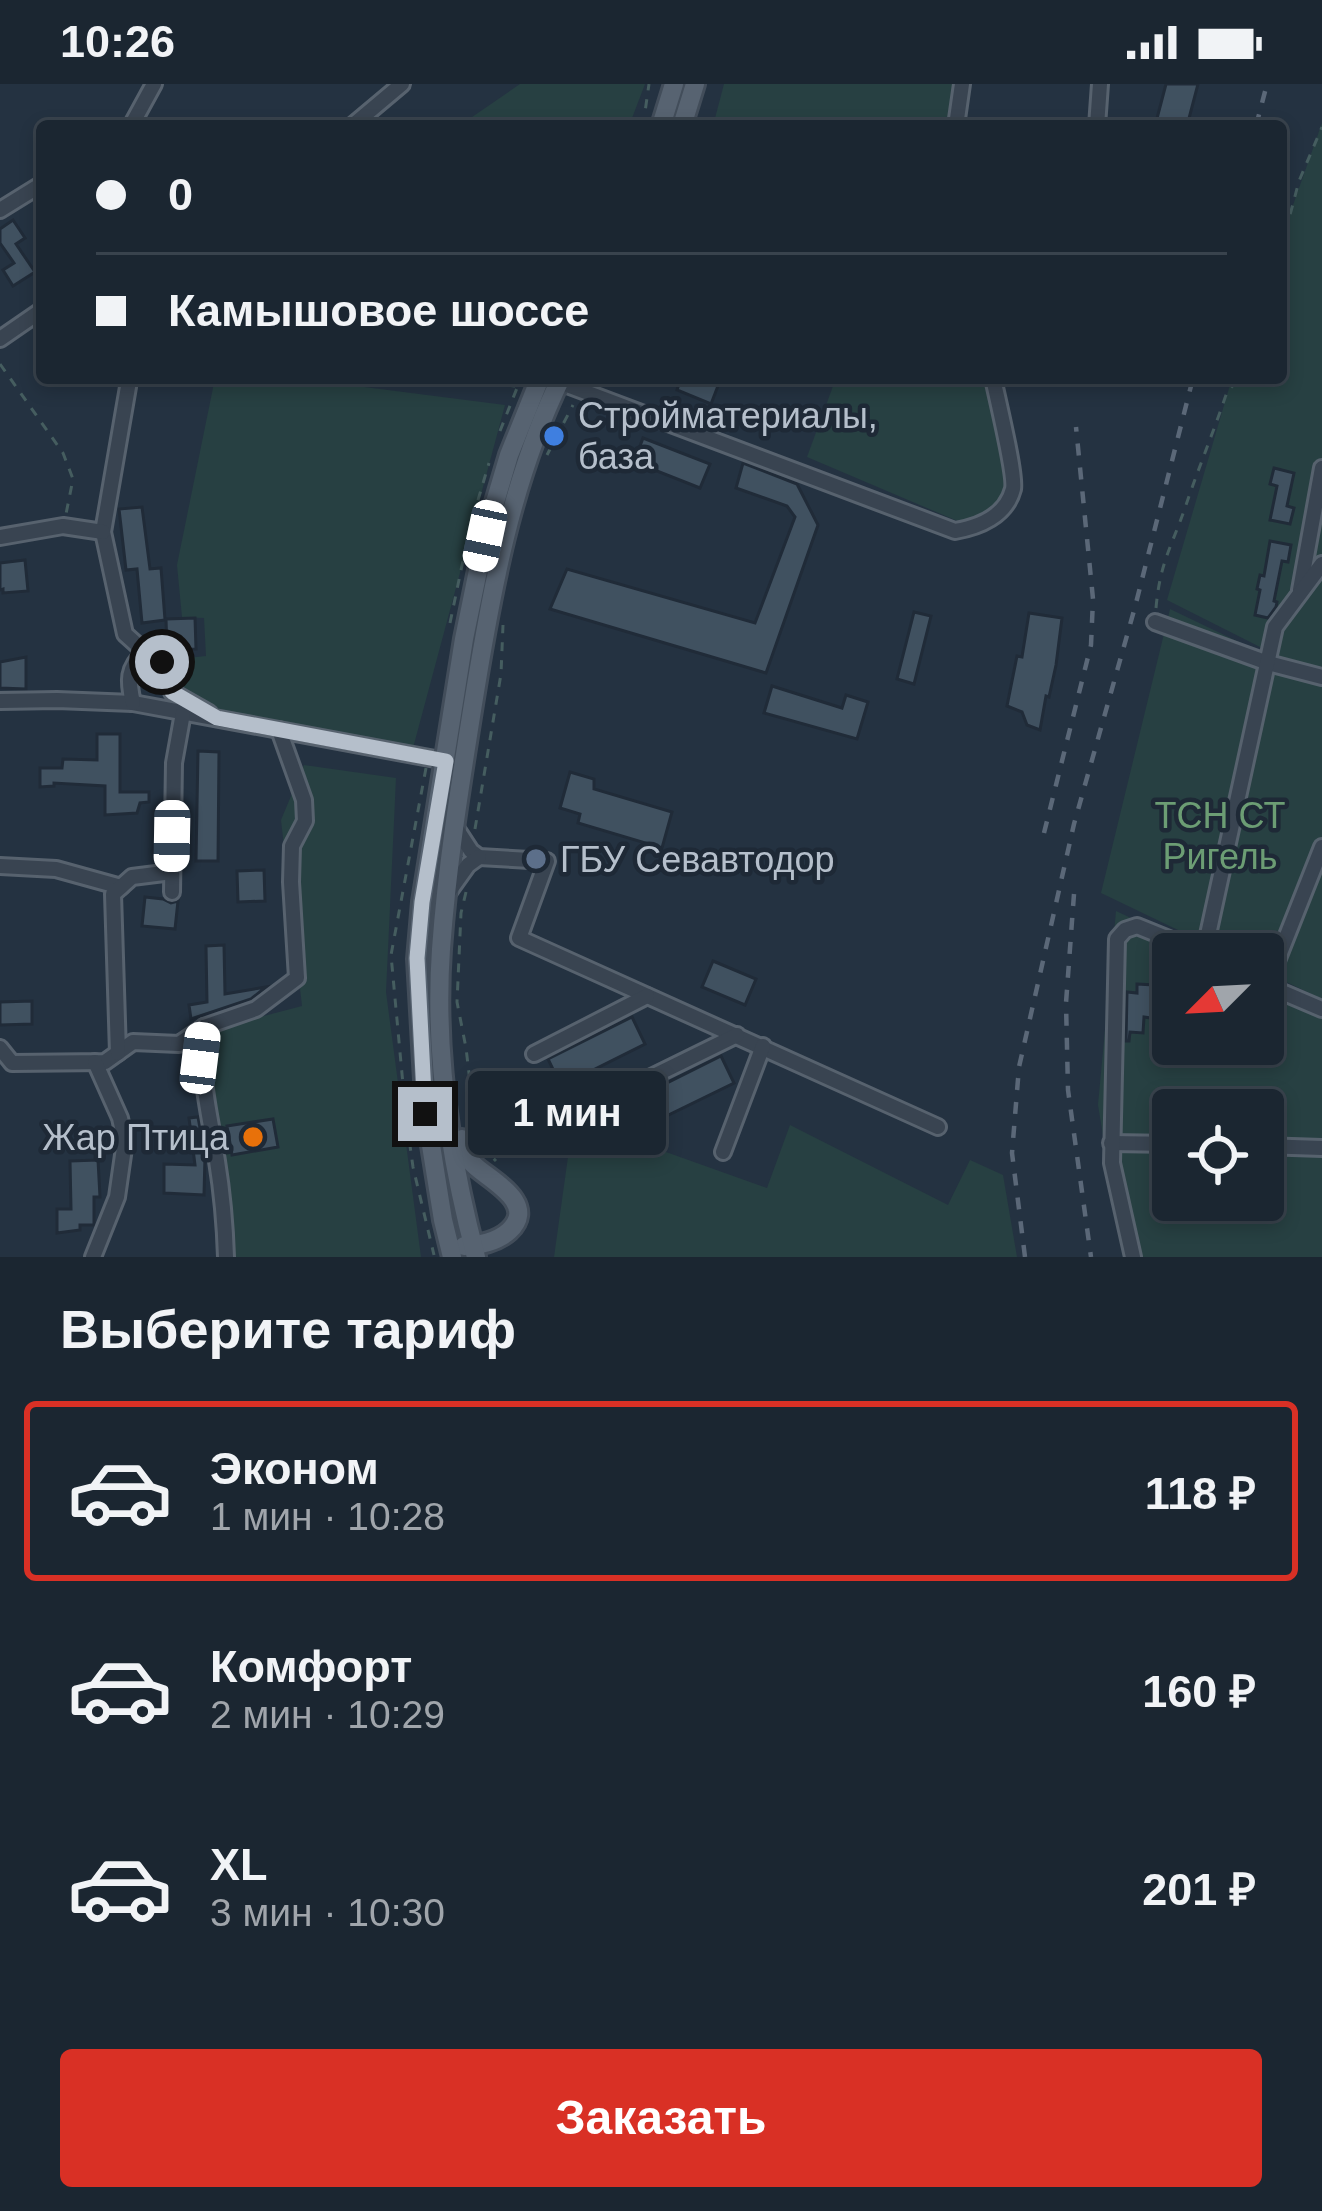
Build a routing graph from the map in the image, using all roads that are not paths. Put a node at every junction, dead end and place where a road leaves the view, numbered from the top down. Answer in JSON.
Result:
{"nodes":[{"id":1,"x":154,"y":84,"type":"edge"},
{"id":2,"x":402,"y":84,"type":"edge"},
{"id":3,"x":674,"y":84,"type":"edge"},
{"id":4,"x":695,"y":84,"type":"edge"},
{"id":5,"x":962,"y":84,"type":"edge"},
{"id":6,"x":1100,"y":84,"type":"edge"},
{"id":7,"x":134,"y":120,"type":"edge"},
{"id":8,"x":359,"y":120,"type":"edge"},
{"id":9,"x":663,"y":120,"type":"edge"},
{"id":10,"x":684,"y":120,"type":"edge"},
{"id":11,"x":957,"y":120,"type":"edge"},
{"id":12,"x":1097,"y":120,"type":"edge"},
{"id":13,"x":36,"y":188,"type":"edge"},
{"id":14,"x":0,"y":211,"type":"edge"},
{"id":15,"x":36,"y":314,"type":"edge"},
{"id":16,"x":0,"y":339,"type":"edge"},
{"id":17,"x":551,"y":384,"type":"edge"},
{"id":18,"x":552,"y":384,"type":"edge"},
{"id":19,"x":565,"y":384,"type":"edge"},
{"id":20,"x":994,"y":384,"type":"edge"},
{"id":21,"x":128,"y":387,"type":"dead end"},
{"id":22,"x":1322,"y":468,"type":"edge"},
{"id":23,"x":103,"y":532,"type":"junction"},
{"id":24,"x":0,"y":537,"type":"edge"},
{"id":25,"x":1322,"y":564,"type":"edge"},
{"id":26,"x":1299,"y":595,"type":"junction"},
{"id":27,"x":1155,"y":622,"type":"road end"},
{"id":28,"x":145,"y":652,"type":"junction"},
{"id":29,"x":1268,"y":663,"type":"junction"},
{"id":30,"x":1322,"y":677,"type":"edge"},
{"id":31,"x":0,"y":701,"type":"edge"},
{"id":32,"x":134,"y":703,"type":"junction"},
{"id":33,"x":183,"y":712,"type":"junction"},
{"id":34,"x":217,"y":718,"type":"junction"},
{"id":35,"x":279,"y":730,"type":"junction"},
{"id":36,"x":437,"y":760,"type":"junction"},
{"id":37,"x":454,"y":825,"type":"junction"},
{"id":38,"x":1322,"y":847,"type":"edge"},
{"id":39,"x":473,"y":858,"type":"junction"},
{"id":40,"x":0,"y":866,"type":"edge"},
{"id":41,"x":172,"y":872,"type":"junction"},
{"id":42,"x":121,"y":886,"type":"junction"},
{"id":43,"x":172,"y":892,"type":"dead end"},
{"id":44,"x":446,"y":896,"type":"junction"},
{"id":45,"x":1155,"y":933,"type":"edge"},
{"id":46,"x":1209,"y":933,"type":"edge"},
{"id":47,"x":1284,"y":939,"type":"edge"},
{"id":48,"x":1284,"y":993,"type":"edge"},
{"id":49,"x":647,"y":996,"type":"junction"},
{"id":50,"x":1322,"y":1010,"type":"edge"},
{"id":51,"x":204,"y":1027,"type":"junction"},
{"id":52,"x":737,"y":1034,"type":"junction"},
{"id":53,"x":763,"y":1046,"type":"junction"},
{"id":54,"x":0,"y":1048,"type":"edge"},
{"id":55,"x":118,"y":1053,"type":"junction"},
{"id":56,"x":534,"y":1054,"type":"dead end"},
{"id":57,"x":95,"y":1062,"type":"junction"},
{"id":58,"x":444,"y":1078,"type":"junction"},
{"id":59,"x":621,"y":1092,"type":"dead end"},
{"id":60,"x":938,"y":1127,"type":"dead end"},
{"id":61,"x":1112,"y":1142,"type":"junction"},
{"id":62,"x":1152,"y":1143,"type":"edge"},
{"id":63,"x":1284,"y":1147,"type":"edge"},
{"id":64,"x":1322,"y":1148,"type":"edge"},
{"id":65,"x":723,"y":1152,"type":"dead end"},
{"id":66,"x":433,"y":1166,"type":"junction"},
{"id":67,"x":474,"y":1252,"type":"edge"},
{"id":68,"x":93,"y":1257,"type":"edge"},
{"id":69,"x":226,"y":1257,"type":"edge"},
{"id":70,"x":452,"y":1257,"type":"edge"},
{"id":71,"x":1133,"y":1257,"type":"edge"}],
"edges":[{"from":1,"to":7,"type":"street"},
{"from":2,"to":8,"type":"street"},
{"from":3,"to":9,"type":"main road"},
{"from":4,"to":10,"type":"main road"},
{"from":5,"to":11,"type":"street"},
{"from":6,"to":12,"type":"street"},
{"from":13,"to":14,"type":"street"},
{"from":15,"to":16,"type":"street"},
{"from":17,"to":36,"type":"main road"},
{"from":18,"to":37,"type":"main road"},
{"from":19,"to":20,"type":"street"},
{"from":21,"to":23,"type":"street"},
{"from":22,"to":26,"type":"street"},
{"from":23,"to":24,"type":"street"},
{"from":23,"to":28,"type":"street"},
{"from":25,"to":26,"type":"street"},
{"from":26,"to":29,"type":"street"},
{"from":27,"to":29,"type":"street"},
{"from":28,"to":32,"type":"street"},
{"from":28,"to":34,"type":"street"},
{"from":29,"to":30,"type":"street"},
{"from":29,"to":46,"type":"street"},
{"from":31,"to":32,"type":"street"},
{"from":32,"to":33,"type":"street"},
{"from":33,"to":34,"type":"street"},
{"from":33,"to":41,"type":"street"},
{"from":34,"to":35,"type":"street"},
{"from":35,"to":36,"type":"street"},
{"from":35,"to":51,"type":"street"},
{"from":36,"to":66,"type":"main road"},
{"from":37,"to":39,"type":"street"},
{"from":37,"to":44,"type":"main road"},
{"from":38,"to":47,"type":"street"},
{"from":39,"to":44,"type":"street"},
{"from":39,"to":49,"type":"street"},
{"from":40,"to":42,"type":"street"},
{"from":41,"to":42,"type":"street"},
{"from":41,"to":43,"type":"street"},
{"from":42,"to":55,"type":"street"},
{"from":44,"to":58,"type":"main road"},
{"from":45,"to":61,"type":"street"},
{"from":48,"to":50,"type":"street"},
{"from":49,"to":52,"type":"street"},
{"from":49,"to":56,"type":"street"},
{"from":51,"to":55,"type":"street"},
{"from":51,"to":69,"type":"street"},
{"from":52,"to":53,"type":"street"},
{"from":52,"to":59,"type":"street"},
{"from":53,"to":60,"type":"street"},
{"from":53,"to":65,"type":"street"},
{"from":54,"to":57,"type":"street"},
{"from":55,"to":57,"type":"street"},
{"from":57,"to":68,"type":"street"},
{"from":58,"to":67,"type":"main road"},
{"from":58,"to":67,"type":"main road"},
{"from":61,"to":62,"type":"street"},
{"from":61,"to":71,"type":"street"},
{"from":63,"to":64,"type":"street"},
{"from":66,"to":67,"type":"main road"},
{"from":66,"to":70,"type":"main road"}]}
